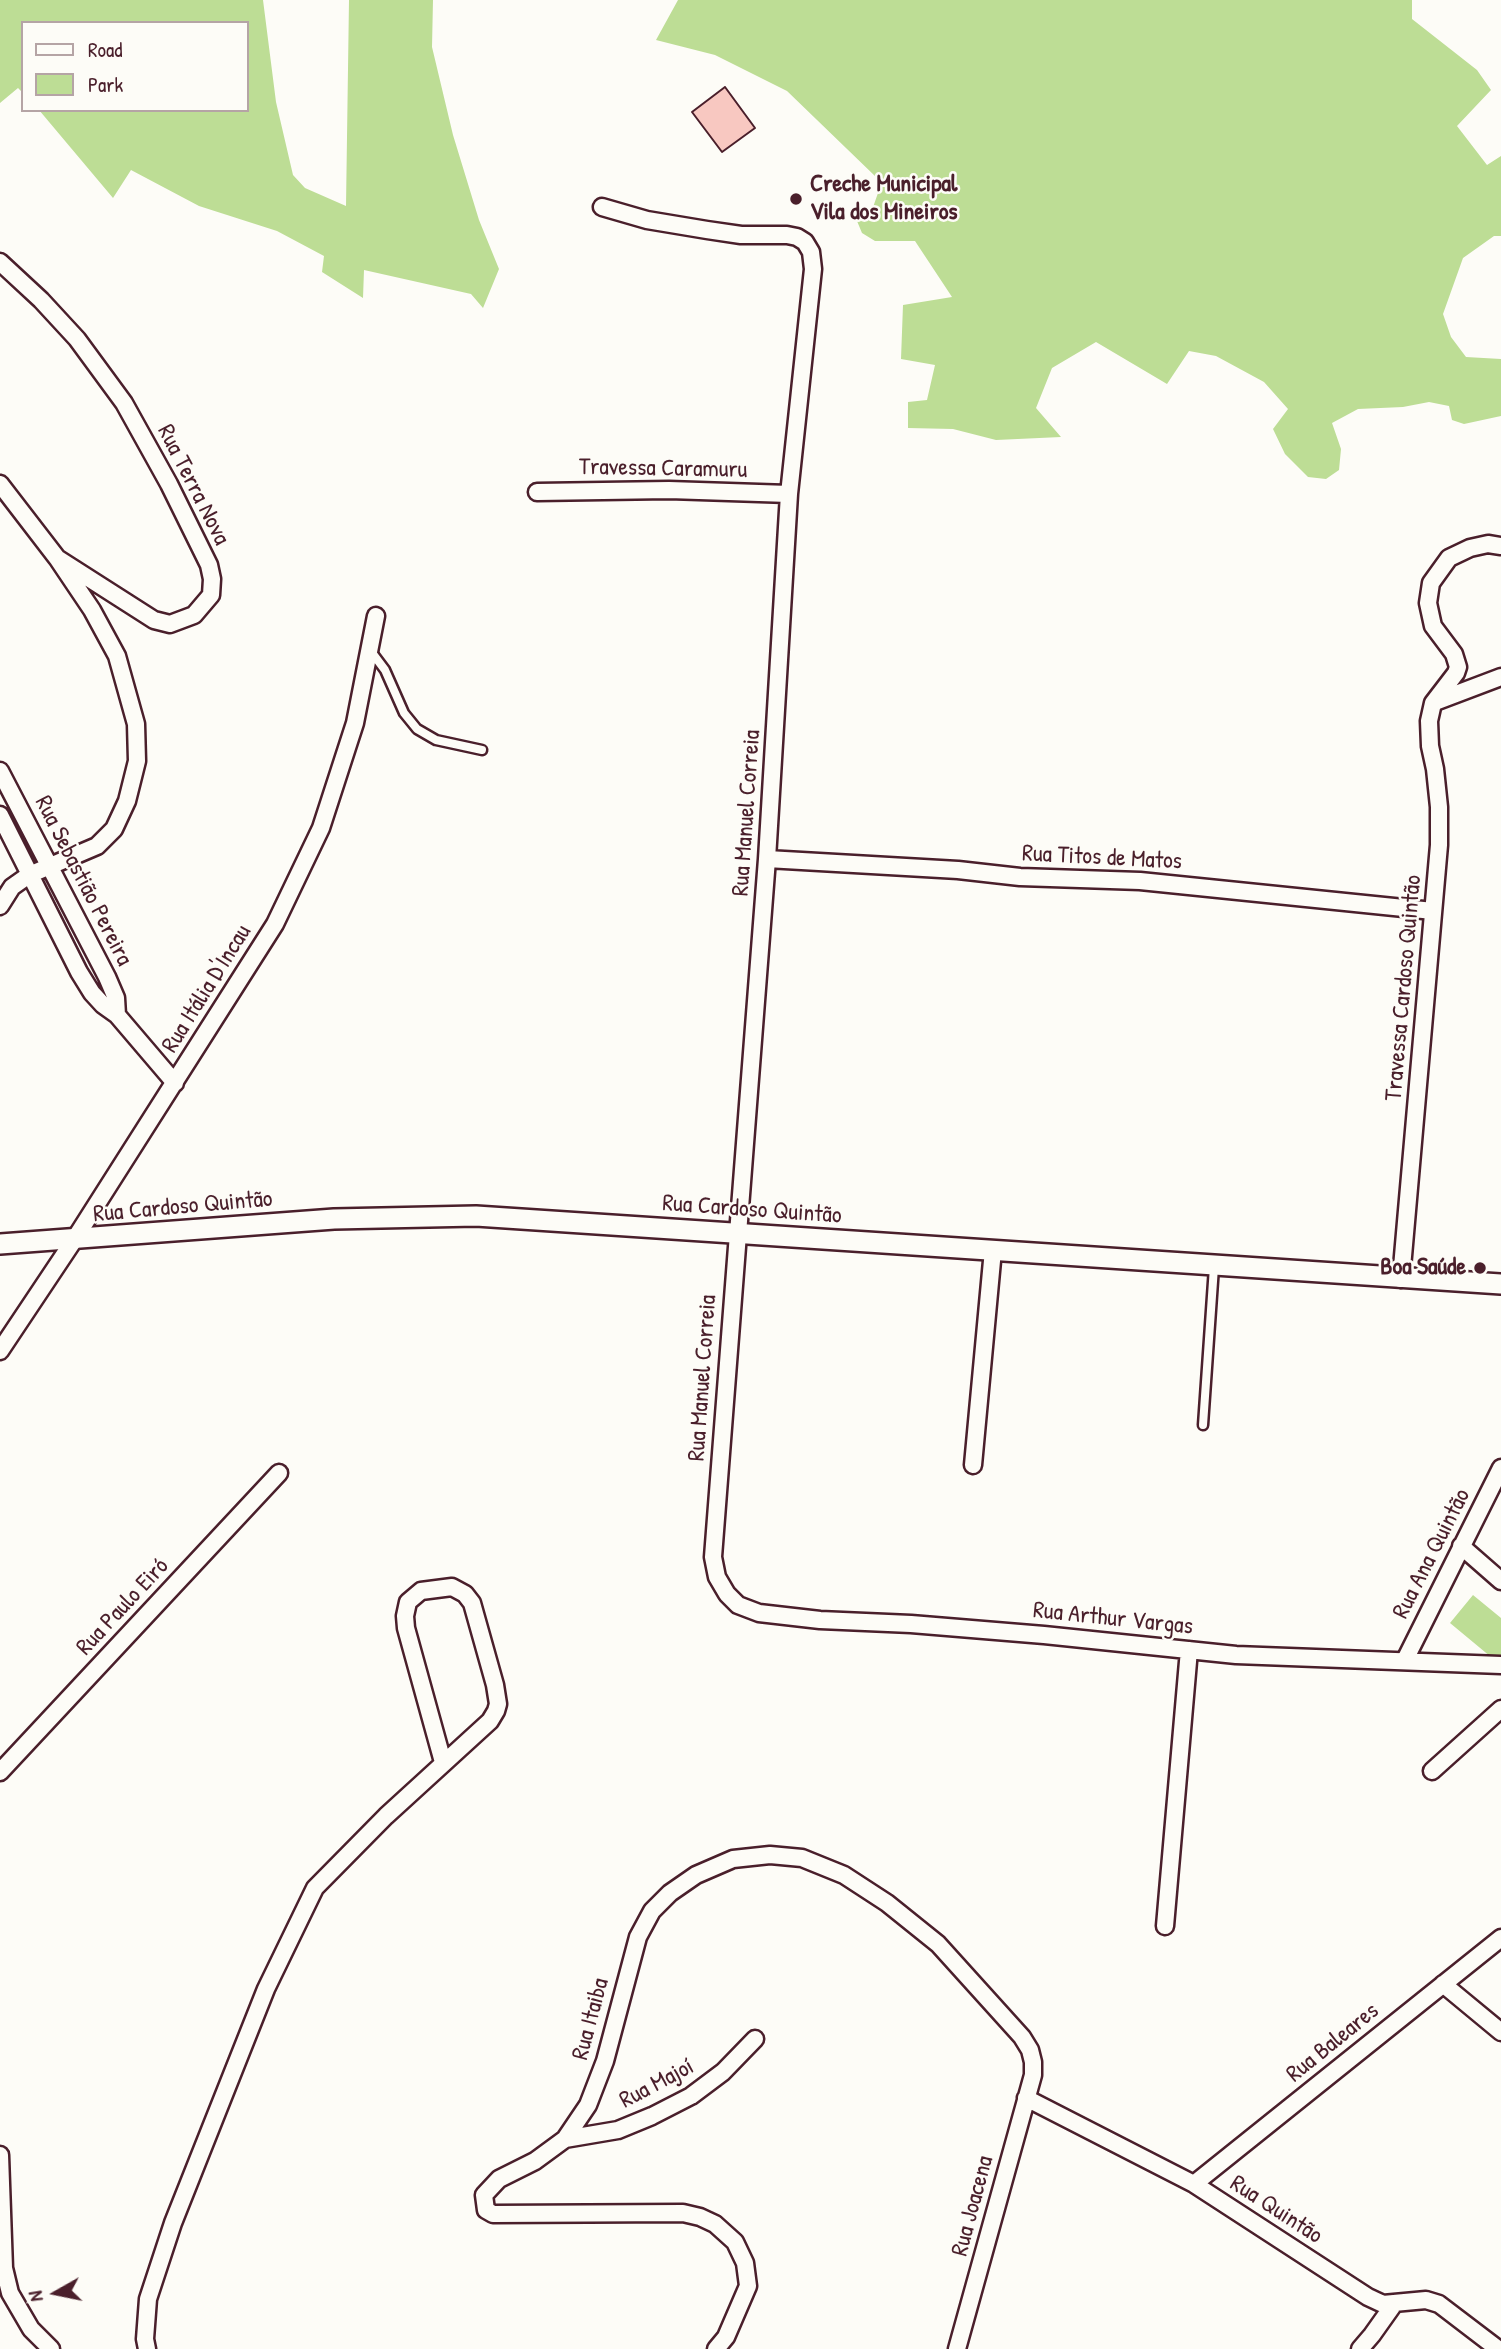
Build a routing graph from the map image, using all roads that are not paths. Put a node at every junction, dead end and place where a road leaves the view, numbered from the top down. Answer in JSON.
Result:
{"nodes":[{"id":1,"x":602,"y":207,"type":"dead end"},
{"id":2,"x":0,"y":262,"type":"edge"},
{"id":3,"x":0,"y":484,"type":"edge"},
{"id":4,"x":537,"y":492,"type":"dead end"},
{"id":5,"x":789,"y":494,"type":"junction"},
{"id":6,"x":1501,"y":547,"type":"edge"},
{"id":7,"x":57,"y":558,"type":"junction"},
{"id":8,"x":376,"y":616,"type":"dead end"},
{"id":9,"x":370,"y":650,"type":"junction"},
{"id":10,"x":1501,"y":677,"type":"edge"},
{"id":11,"x":1433,"y":703,"type":"junction"},
{"id":12,"x":482,"y":750,"type":"dead end"},
{"id":13,"x":0,"y":771,"type":"edge"},
{"id":14,"x":0,"y":815,"type":"edge"},
{"id":15,"x":767,"y":859,"type":"junction"},
{"id":16,"x":50,"y":865,"type":"junction"},
{"id":17,"x":29,"y":876,"type":"junction"},
{"id":18,"x":0,"y":906,"type":"edge"},
{"id":19,"x":1433,"y":911,"type":"junction"},
{"id":20,"x":117,"y":1015,"type":"junction"},
{"id":21,"x":175,"y":1083,"type":"junction"},
{"id":22,"x":736,"y":1233,"type":"junction"},
{"id":23,"x":74,"y":1240,"type":"junction"},
{"id":24,"x":0,"y":1244,"type":"edge"},
{"id":25,"x":993,"y":1250,"type":"junction"},
{"id":26,"x":1214,"y":1265,"type":"junction"},
{"id":27,"x":1401,"y":1279,"type":"junction"},
{"id":28,"x":1501,"y":1284,"type":"edge"},
{"id":29,"x":0,"y":1351,"type":"edge"},
{"id":30,"x":1203,"y":1424,"type":"dead end"},
{"id":31,"x":973,"y":1465,"type":"dead end"},
{"id":32,"x":1501,"y":1468,"type":"edge"},
{"id":33,"x":279,"y":1473,"type":"dead end"},
{"id":34,"x":1461,"y":1546,"type":"junction"},
{"id":35,"x":1501,"y":1581,"type":"edge"},
{"id":36,"x":727,"y":1594,"type":"joint"},
{"id":37,"x":1189,"y":1650,"type":"junction"},
{"id":38,"x":1405,"y":1660,"type":"junction"},
{"id":39,"x":1501,"y":1665,"type":"edge"},
{"id":40,"x":1501,"y":1709,"type":"edge"},
{"id":41,"x":443,"y":1762,"type":"junction"},
{"id":42,"x":1432,"y":1771,"type":"dead end"},
{"id":43,"x":0,"y":1772,"type":"edge"},
{"id":44,"x":1165,"y":1926,"type":"dead end"},
{"id":45,"x":1501,"y":1937,"type":"edge"},
{"id":46,"x":1443,"y":1984,"type":"junction"},
{"id":47,"x":1501,"y":2032,"type":"edge"},
{"id":48,"x":755,"y":2039,"type":"dead end"},
{"id":49,"x":1033,"y":2075,"type":"joint"},
{"id":50,"x":1026,"y":2098,"type":"junction"},
{"id":51,"x":565,"y":2139,"type":"junction"},
{"id":52,"x":0,"y":2155,"type":"edge"},
{"id":53,"x":1194,"y":2184,"type":"junction"},
{"id":54,"x":1394,"y":2304,"type":"junction"},
{"id":55,"x":51,"y":2349,"type":"edge"},
{"id":56,"x":147,"y":2349,"type":"edge"},
{"id":57,"x":716,"y":2349,"type":"edge"},
{"id":58,"x":957,"y":2349,"type":"edge"},
{"id":59,"x":1360,"y":2349,"type":"edge"},
{"id":60,"x":1498,"y":2349,"type":"edge"}],
"edges":[{"from":1,"to":5,"type":"street","name":"Rua Manuel Correia"},
{"from":2,"to":7,"type":"street","name":"Rua Terra Nova"},
{"from":3,"to":7,"type":"street"},
{"from":4,"to":5,"type":"street","name":"Travessa Caramuru"},
{"from":5,"to":15,"type":"street","name":"Rua Manuel Correia"},
{"from":6,"to":11,"type":"street"},
{"from":7,"to":16,"type":"street"},
{"from":8,"to":9,"type":"street","name":"Rua Itália D'Incau"},
{"from":9,"to":12,"type":"lane"},
{"from":9,"to":21,"type":"street","name":"Rua Itália D'Incau"},
{"from":10,"to":11,"type":"street"},
{"from":11,"to":19,"type":"street","name":"Travessa Cardoso Quintão"},
{"from":13,"to":16,"type":"street","name":"Rua Sebastião Pereira"},
{"from":14,"to":17,"type":"street","name":"Rua Sebastião Pereira"},
{"from":15,"to":19,"type":"street","name":"Rua Titos de Matos"},
{"from":15,"to":22,"type":"street","name":"Rua Manuel Correia"},
{"from":16,"to":17,"type":"street"},
{"from":16,"to":20,"type":"street","name":"Rua Sebastião Pereira"},
{"from":17,"to":18,"type":"street"},
{"from":17,"to":20,"type":"street","name":"Rua Sebastião Pereira"},
{"from":19,"to":27,"type":"street","name":"Travessa Cardoso Quintão"},
{"from":20,"to":21,"type":"street","name":"Rua Sebastião Pereira"},
{"from":21,"to":23,"type":"street","name":"Rua Itália D'Incau"},
{"from":22,"to":23,"type":"street","name":"Rua Cardoso Quintão"},
{"from":22,"to":25,"type":"street","name":"Rua Cardoso Quintão"},
{"from":22,"to":36,"type":"street","name":"Rua Manuel Correia"},
{"from":23,"to":24,"type":"street","name":"Rua Cardoso Quintão"},
{"from":23,"to":29,"type":"street","name":"Rua Itália D'Incau"},
{"from":25,"to":26,"type":"street","name":"Rua Cardoso Quintão"},
{"from":25,"to":31,"type":"street"},
{"from":26,"to":27,"type":"street","name":"Rua Cardoso Quintão"},
{"from":26,"to":30,"type":"lane"},
{"from":27,"to":28,"type":"street","name":"Rua Cardoso Quintão"},
{"from":32,"to":34,"type":"street","name":"Rua Ana Quintão"},
{"from":33,"to":43,"type":"street","name":"Rua Paulo Eiró"},
{"from":34,"to":35,"type":"street"},
{"from":34,"to":38,"type":"street","name":"Rua Ana Quintão"},
{"from":36,"to":37,"type":"street","name":"Rua Arthur Vargas"},
{"from":37,"to":38,"type":"street","name":"Rua Arthur Vargas"},
{"from":37,"to":44,"type":"street"},
{"from":38,"to":39,"type":"street","name":"Rua Arthur Vargas"},
{"from":40,"to":42,"type":"street"},
{"from":41,"to":41,"type":"street"},
{"from":41,"to":56,"type":"street"},
{"from":45,"to":46,"type":"street","name":"Rua Baleares"},
{"from":46,"to":47,"type":"street"},
{"from":46,"to":53,"type":"street","name":"Rua Baleares"},
{"from":48,"to":51,"type":"street","name":"Rua Majoí"},
{"from":49,"to":50,"type":"street","name":"Rua Joacena"},
{"from":49,"to":51,"type":"street","name":"Rua Itaiba"},
{"from":50,"to":53,"type":"street","name":"Rua Quintão"},
{"from":50,"to":58,"type":"street","name":"Rua Joacena"},
{"from":51,"to":57,"type":"street","name":"Rua Itaiba"},
{"from":52,"to":55,"type":"street"},
{"from":53,"to":54,"type":"street","name":"Rua Quintão"},
{"from":54,"to":59,"type":"street"},
{"from":54,"to":60,"type":"street","name":"Rua Quintão"}]}
